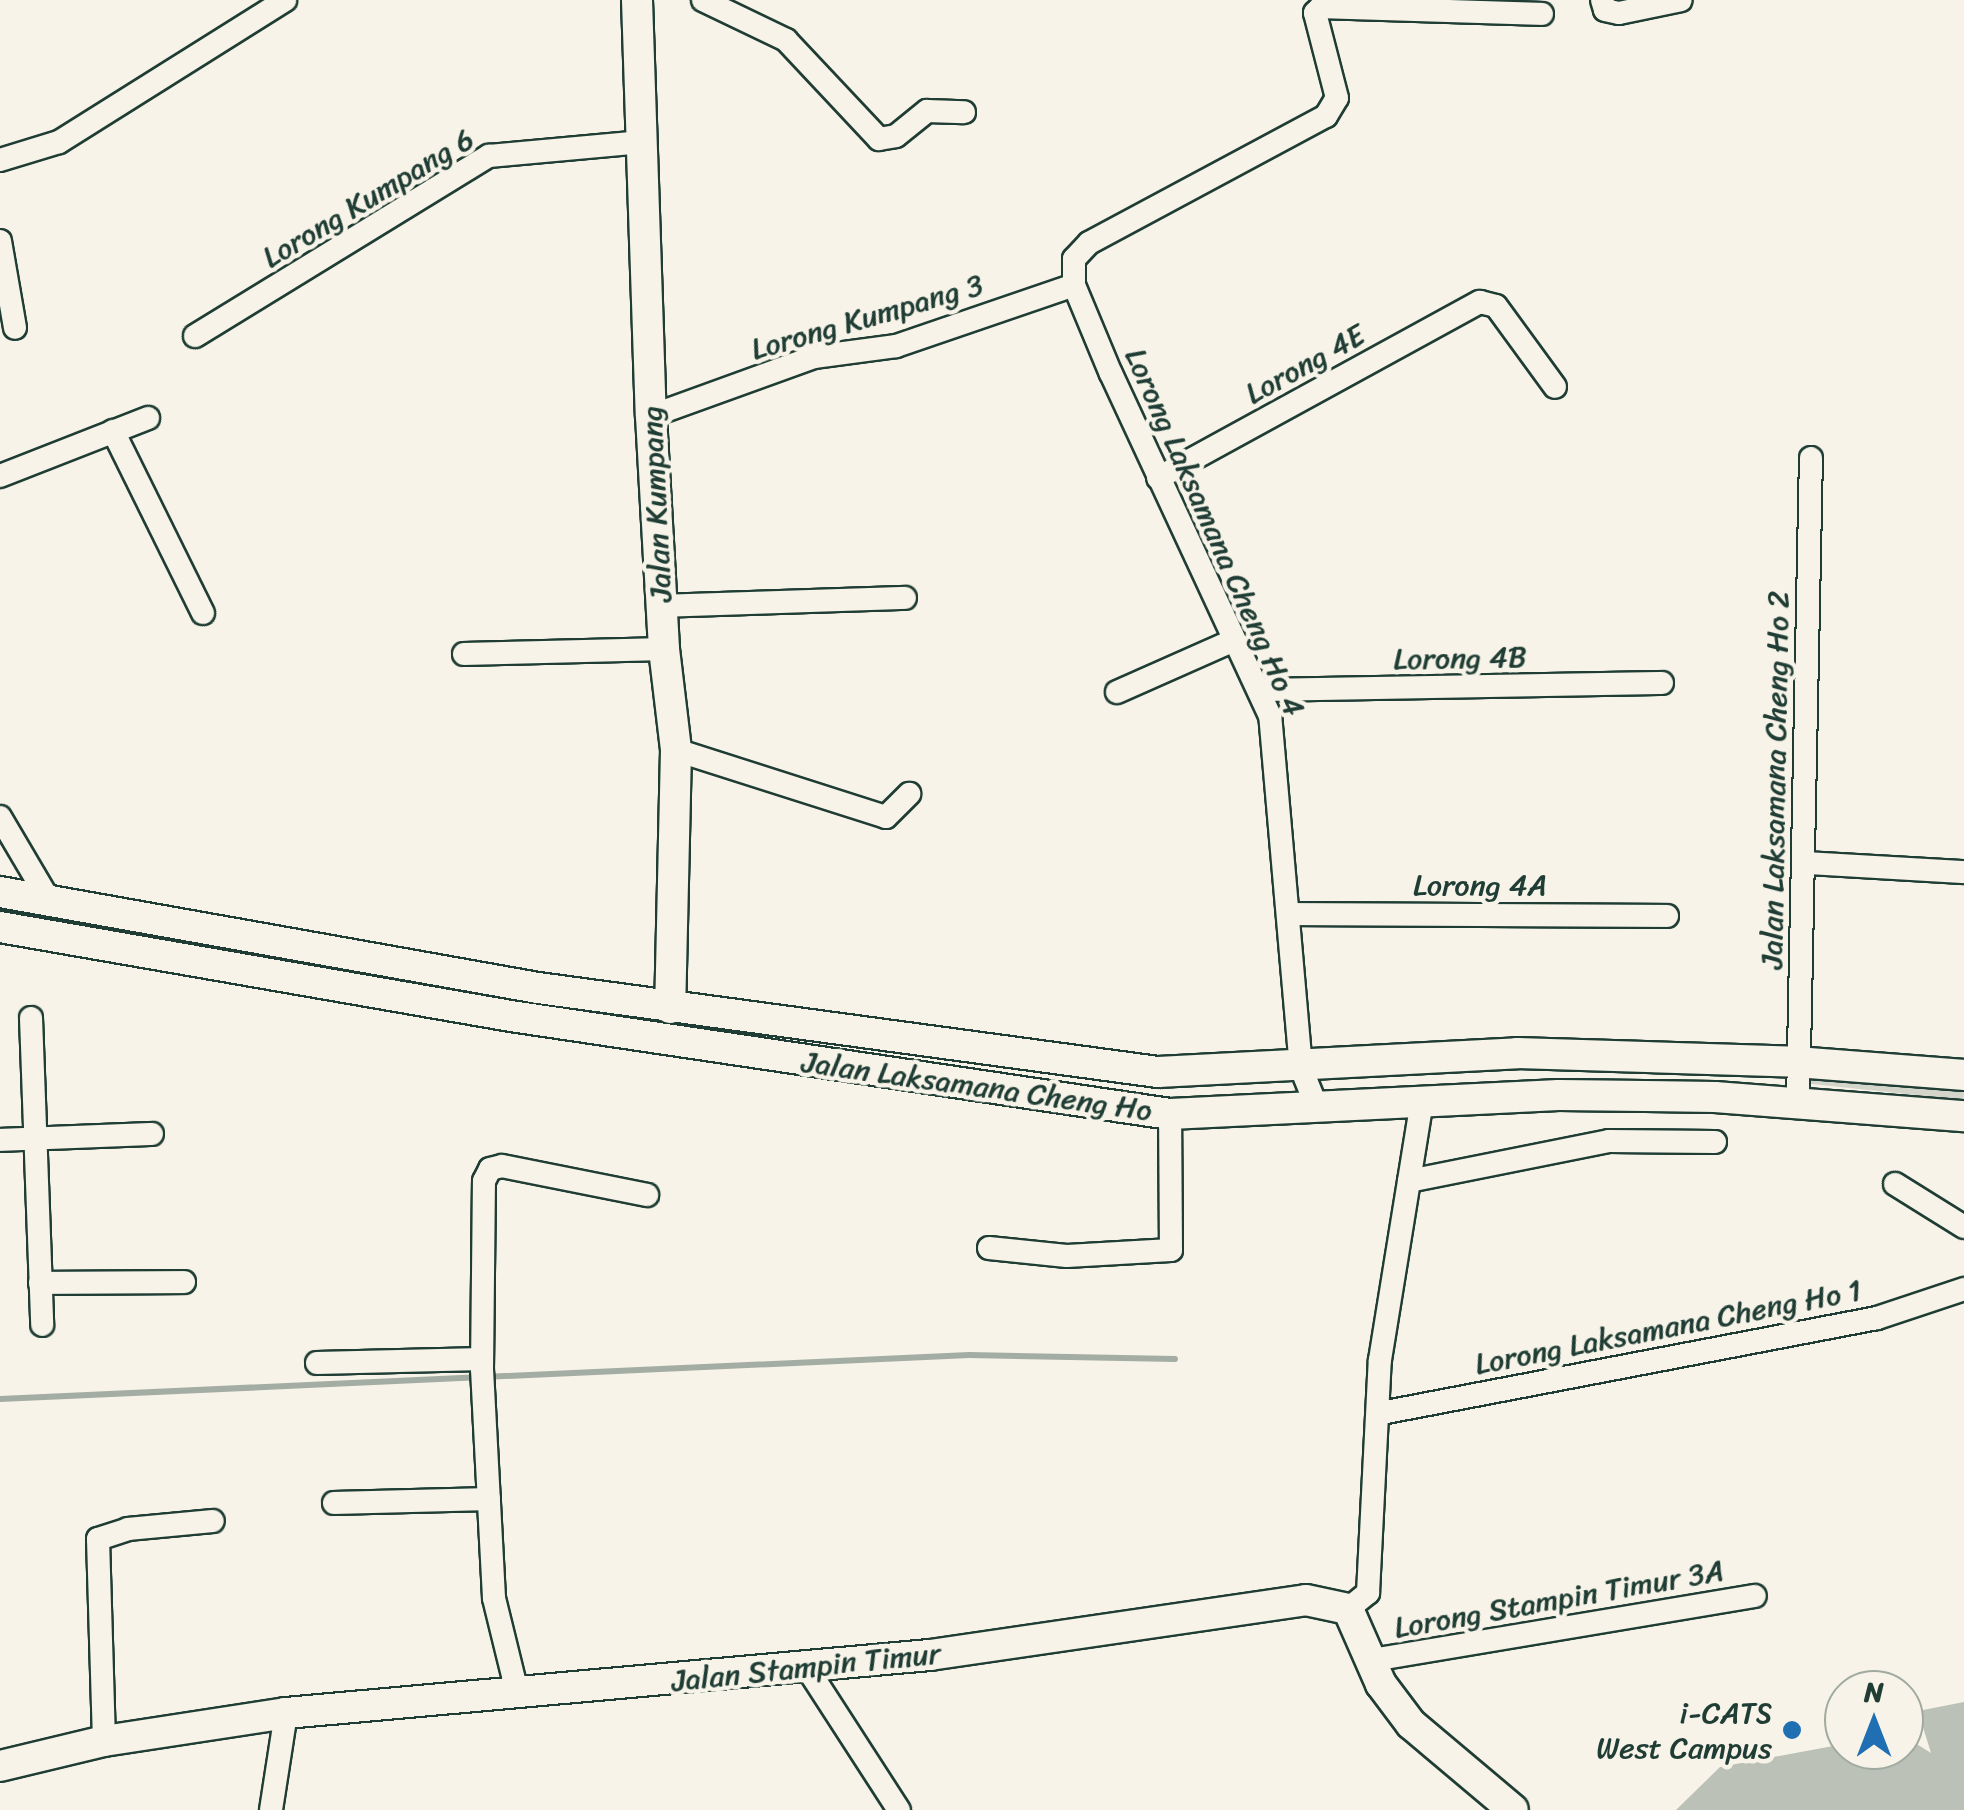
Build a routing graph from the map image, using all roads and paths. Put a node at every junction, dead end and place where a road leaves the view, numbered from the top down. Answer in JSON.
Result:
{"nodes":[{"id":1,"x":285,"y":0,"type":"edge"},
{"id":2,"x":637,"y":0,"type":"edge"},
{"id":3,"x":703,"y":0,"type":"edge"},
{"id":4,"x":1681,"y":0,"type":"edge"},
{"id":5,"x":1603,"y":5,"type":"edge"},
{"id":6,"x":1542,"y":14,"type":"dead end"},
{"id":7,"x":964,"y":112,"type":"dead end"},
{"id":8,"x":642,"y":142,"type":"junction"},
{"id":9,"x":0,"y":160,"type":"edge"},
{"id":10,"x":0,"y":241,"type":"edge"},
{"id":11,"x":1074,"y":285,"type":"junction"},
{"id":12,"x":15,"y":328,"type":"dead end"},
{"id":13,"x":195,"y":336,"type":"dead end"},
{"id":14,"x":1554,"y":387,"type":"dead end"},
{"id":15,"x":651,"y":416,"type":"junction"},
{"id":16,"x":148,"y":418,"type":"dead end"},
{"id":17,"x":113,"y":432,"type":"junction"},
{"id":18,"x":1810,"y":458,"type":"dead end"},
{"id":19,"x":0,"y":476,"type":"edge"},
{"id":20,"x":1158,"y":478,"type":"junction"},
{"id":21,"x":906,"y":598,"type":"dead end"},
{"id":22,"x":662,"y":606,"type":"junction"},
{"id":23,"x":203,"y":613,"type":"dead end"},
{"id":24,"x":1232,"y":641,"type":"junction"},
{"id":25,"x":664,"y":649,"type":"junction"},
{"id":26,"x":464,"y":654,"type":"dead end"},
{"id":27,"x":1662,"y":684,"type":"dead end"},
{"id":28,"x":1260,"y":690,"type":"junction"},
{"id":29,"x":1117,"y":692,"type":"dead end"},
{"id":30,"x":676,"y":750,"type":"junction"},
{"id":31,"x":909,"y":794,"type":"dead end"},
{"id":32,"x":0,"y":816,"type":"edge"},
{"id":33,"x":1807,"y":864,"type":"junction"},
{"id":34,"x":1964,"y":872,"type":"edge"},
{"id":35,"x":0,"y":892,"type":"edge"},
{"id":36,"x":50,"y":902,"type":"junction"},
{"id":37,"x":1293,"y":914,"type":"junction"},
{"id":38,"x":1667,"y":916,"type":"dead end"},
{"id":39,"x":0,"y":927,"type":"edge"},
{"id":40,"x":670,"y":1008,"type":"junction"},
{"id":41,"x":31,"y":1018,"type":"dead end"},
{"id":42,"x":1796,"y":1062,"type":"junction"},
{"id":43,"x":1301,"y":1068,"type":"junction"},
{"id":44,"x":1964,"y":1075,"type":"edge"},
{"id":45,"x":1422,"y":1102,"type":"junction"},
{"id":46,"x":1798,"y":1103,"type":"junction"},
{"id":47,"x":1316,"y":1105,"type":"junction"},
{"id":48,"x":1170,"y":1114,"type":"junction"},
{"id":49,"x":1964,"y":1116,"type":"edge"},
{"id":50,"x":152,"y":1134,"type":"dead end"},
{"id":51,"x":0,"y":1140,"type":"edge"},
{"id":52,"x":34,"y":1140,"type":"junction"},
{"id":53,"x":1714,"y":1142,"type":"dead end"},
{"id":54,"x":1409,"y":1182,"type":"junction"},
{"id":55,"x":1895,"y":1184,"type":"dead end"},
{"id":56,"x":647,"y":1194,"type":"dead end"},
{"id":57,"x":1964,"y":1227,"type":"edge"},
{"id":58,"x":989,"y":1248,"type":"dead end"},
{"id":59,"x":184,"y":1282,"type":"dead end"},
{"id":60,"x":40,"y":1283,"type":"junction"},
{"id":61,"x":1964,"y":1289,"type":"edge"},
{"id":62,"x":42,"y":1325,"type":"dead end"},
{"id":63,"x":317,"y":1364,"type":"dead end"},
{"id":64,"x":482,"y":1364,"type":"junction"},
{"id":65,"x":1381,"y":1414,"type":"junction"},
{"id":66,"x":490,"y":1499,"type":"junction"},
{"id":67,"x":334,"y":1503,"type":"dead end"},
{"id":68,"x":213,"y":1521,"type":"dead end"},
{"id":69,"x":1756,"y":1596,"type":"dead end"},
{"id":70,"x":1348,"y":1609,"type":"junction"},
{"id":71,"x":1372,"y":1660,"type":"junction"},
{"id":72,"x":807,"y":1668,"type":"junction"},
{"id":73,"x":518,"y":1696,"type":"junction"},
{"id":74,"x":286,"y":1713,"type":"junction"},
{"id":75,"x":104,"y":1741,"type":"junction"},
{"id":76,"x":0,"y":1766,"type":"edge"},
{"id":77,"x":271,"y":1810,"type":"edge"},
{"id":78,"x":899,"y":1810,"type":"edge"},
{"id":79,"x":1512,"y":1810,"type":"edge"}],
"edges":[{"from":1,"to":9,"type":"street"},
{"from":2,"to":8,"type":"main road","name":"Jalan Kumpang"},
{"from":3,"to":7,"type":"street"},
{"from":4,"to":5,"type":"street"},
{"from":6,"to":11,"type":"street"},
{"from":8,"to":13,"type":"street","name":"Lorong Kumpang 6"},
{"from":8,"to":15,"type":"main road","name":"Jalan Kumpang"},
{"from":10,"to":12,"type":"street"},
{"from":11,"to":15,"type":"street","name":"Lorong Kumpang 3"},
{"from":11,"to":20,"type":"street","name":"Lorong Laksamana Cheng Ho 4"},
{"from":14,"to":20,"type":"street","name":"Lorong 4E"},
{"from":15,"to":22,"type":"main road","name":"Jalan Kumpang"},
{"from":16,"to":17,"type":"street"},
{"from":17,"to":19,"type":"street"},
{"from":17,"to":23,"type":"street"},
{"from":18,"to":33,"type":"street","name":"Jalan Laksamana Cheng Ho 2"},
{"from":20,"to":24,"type":"street","name":"Lorong Laksamana Cheng Ho 4"},
{"from":21,"to":22,"type":"street"},
{"from":22,"to":25,"type":"main road","name":"Jalan Kumpang"},
{"from":24,"to":28,"type":"street","name":"Lorong Laksamana Cheng Ho 4"},
{"from":24,"to":29,"type":"street"},
{"from":25,"to":26,"type":"street"},
{"from":25,"to":30,"type":"main road","name":"Jalan Kumpang"},
{"from":27,"to":28,"type":"street","name":"Lorong 4B"},
{"from":28,"to":37,"type":"street","name":"Lorong Laksamana Cheng Ho 4"},
{"from":30,"to":31,"type":"street"},
{"from":30,"to":40,"type":"main road","name":"Jalan Kumpang"},
{"from":32,"to":36,"type":"street"},
{"from":33,"to":34,"type":"street"},
{"from":33,"to":42,"type":"street","name":"Jalan Laksamana Cheng Ho 2"},
{"from":35,"to":36,"type":"main road","name":"Jalan Laksamana Cheng Ho"},
{"from":36,"to":40,"type":"main road","name":"Jalan Laksamana Cheng Ho"},
{"from":37,"to":38,"type":"street","name":"Lorong 4A"},
{"from":37,"to":43,"type":"street","name":"Lorong Laksamana Cheng Ho 4"},
{"from":39,"to":48,"type":"main road","name":"Jalan Laksamana Cheng Ho"},
{"from":40,"to":43,"type":"main road","name":"Jalan Laksamana Cheng Ho"},
{"from":41,"to":52,"type":"street"},
{"from":42,"to":43,"type":"main road","name":"Jalan Laksamana Cheng Ho"},
{"from":42,"to":44,"type":"main road","name":"Jalan Laksamana Cheng Ho"},
{"from":42,"to":46,"type":"street","name":"Jalan Laksamana Cheng Ho 2"},
{"from":43,"to":47,"type":"street","name":"Lorong Laksamana Cheng Ho 4"},
{"from":45,"to":46,"type":"main road","name":"Jalan Laksamana Cheng Ho"},
{"from":45,"to":47,"type":"main road","name":"Jalan Laksamana Cheng Ho"},
{"from":45,"to":54,"type":"street"},
{"from":46,"to":49,"type":"main road","name":"Jalan Laksamana Cheng Ho"},
{"from":47,"to":48,"type":"main road","name":"Jalan Laksamana Cheng Ho"},
{"from":48,"to":58,"type":"street"},
{"from":50,"to":52,"type":"street"},
{"from":51,"to":52,"type":"street"},
{"from":52,"to":60,"type":"street"},
{"from":53,"to":54,"type":"street"},
{"from":54,"to":65,"type":"street"},
{"from":55,"to":57,"type":"street"},
{"from":56,"to":64,"type":"street"},
{"from":59,"to":60,"type":"street"},
{"from":60,"to":62,"type":"street"},
{"from":61,"to":65,"type":"street","name":"Lorong Laksamana Cheng Ho 1"},
{"from":63,"to":64,"type":"street"},
{"from":64,"to":66,"type":"street"},
{"from":65,"to":70,"type":"street"},
{"from":66,"to":67,"type":"street"},
{"from":66,"to":73,"type":"street"},
{"from":68,"to":75,"type":"street"},
{"from":69,"to":71,"type":"street","name":"Lorong Stampin Timur 3A"},
{"from":70,"to":71,"type":"main road"},
{"from":70,"to":72,"type":"main road","name":"Jalan Stampin Timur"},
{"from":71,"to":79,"type":"main road"},
{"from":72,"to":73,"type":"main road","name":"Jalan Stampin Timur"},
{"from":72,"to":78,"type":"street"},
{"from":73,"to":74,"type":"main road","name":"Jalan Stampin Timur"},
{"from":74,"to":75,"type":"main road","name":"Jalan Stampin Timur"},
{"from":74,"to":77,"type":"street"},
{"from":75,"to":76,"type":"main road","name":"Jalan Stampin Timur"}]}
